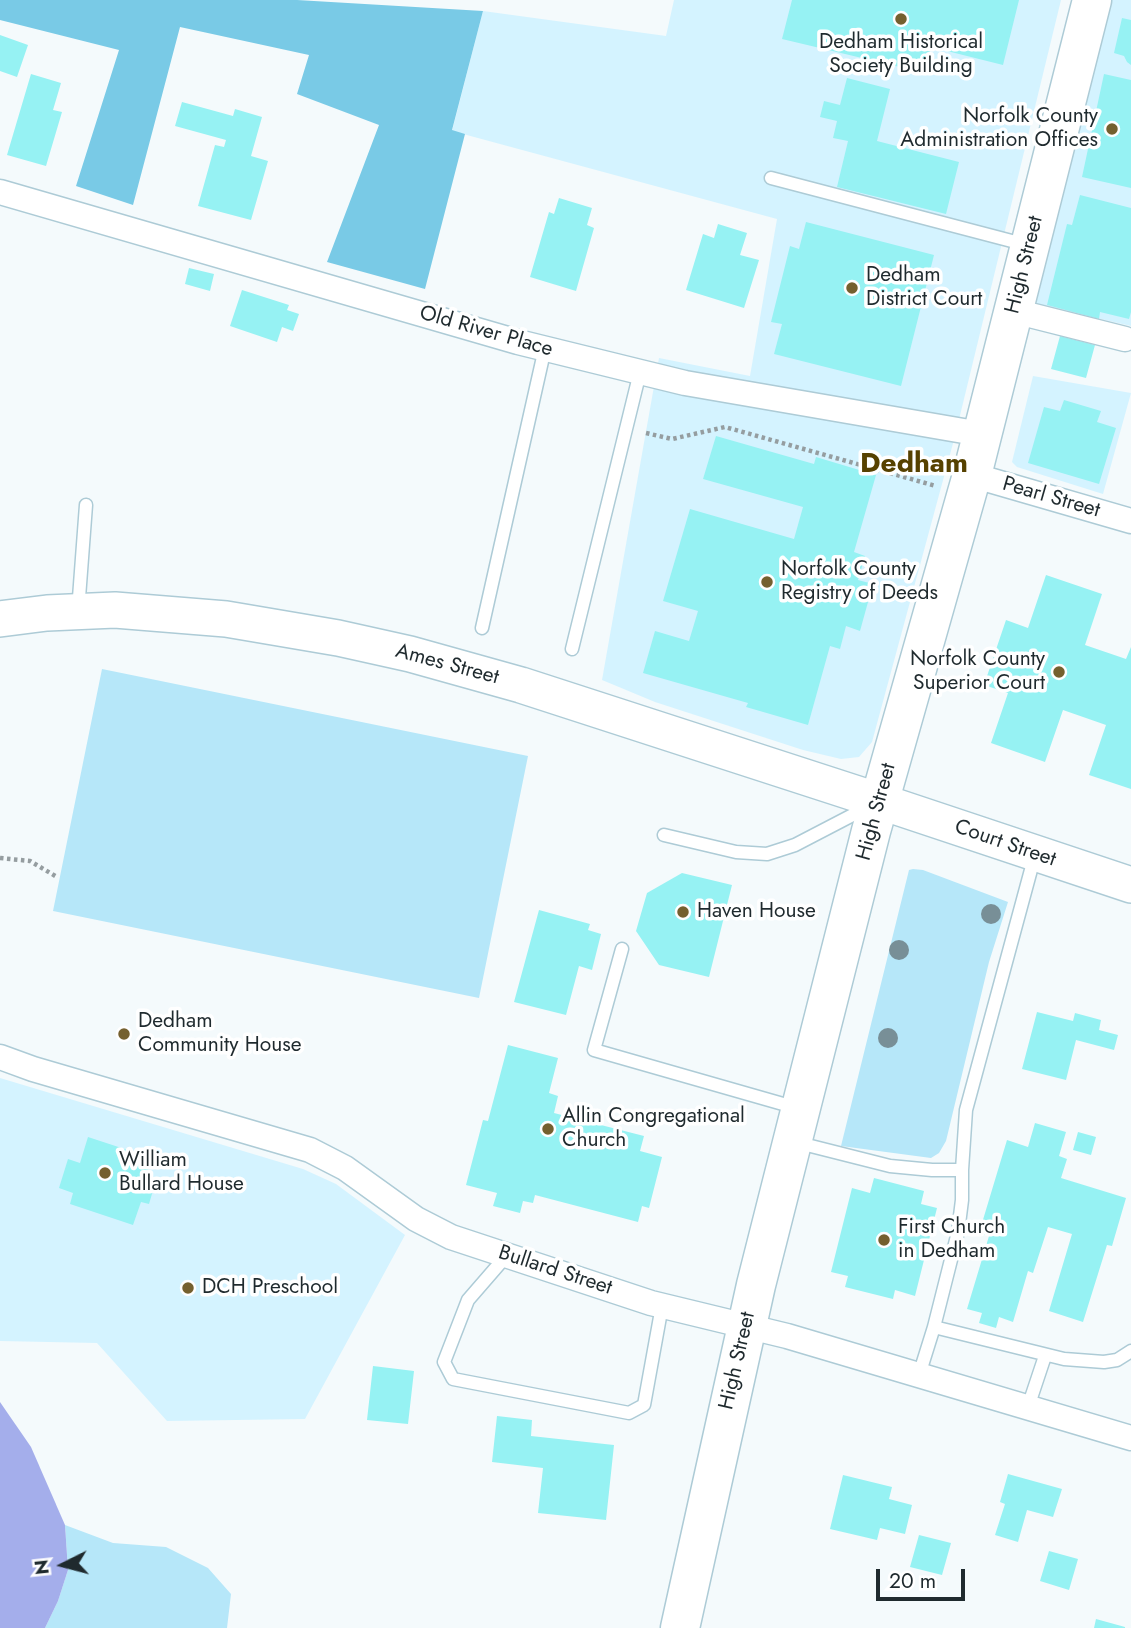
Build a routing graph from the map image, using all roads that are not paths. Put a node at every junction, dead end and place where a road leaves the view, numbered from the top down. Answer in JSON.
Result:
{"nodes":[{"id":1,"x":1092,"y":0,"type":"edge"},
{"id":2,"x":771,"y":178,"type":"dead end"},
{"id":3,"x":0,"y":192,"type":"edge"},
{"id":4,"x":1030,"y":246,"type":"junction"},
{"id":5,"x":1014,"y":311,"type":"junction"},
{"id":6,"x":1125,"y":339,"type":"dead end"},
{"id":7,"x":545,"y":348,"type":"junction"},
{"id":8,"x":640,"y":372,"type":"junction"},
{"id":9,"x":981,"y":434,"type":"junction"},
{"id":10,"x":969,"y":484,"type":"junction"},
{"id":11,"x":86,"y":505,"type":"dead end"},
{"id":12,"x":1131,"y":521,"type":"edge"},
{"id":13,"x":78,"y":611,"type":"junction"},
{"id":14,"x":0,"y":619,"type":"edge"},
{"id":15,"x":482,"y":628,"type":"dead end"},
{"id":16,"x":572,"y":649,"type":"dead end"},
{"id":17,"x":879,"y":800,"type":"junction"},
{"id":18,"x":664,"y":835,"type":"dead end"},
{"id":19,"x":1035,"y":855,"type":"junction"},
{"id":20,"x":1131,"y":886,"type":"edge"},
{"id":21,"x":622,"y":949,"type":"dead end"},
{"id":22,"x":0,"y":1057,"type":"edge"},
{"id":23,"x":797,"y":1125,"type":"junction"},
{"id":24,"x":962,"y":1170,"type":"junction"},
{"id":25,"x":507,"y":1255,"type":"junction"},
{"id":26,"x":662,"y":1306,"type":"junction"},
{"id":27,"x":746,"y":1325,"type":"junction"},
{"id":28,"x":934,"y":1327,"type":"junction"},
{"id":29,"x":1131,"y":1351,"type":"edge"},
{"id":30,"x":1045,"y":1356,"type":"junction"},
{"id":31,"x":919,"y":1375,"type":"junction"},
{"id":32,"x":1028,"y":1407,"type":"junction"},
{"id":33,"x":1131,"y":1438,"type":"edge"},
{"id":34,"x":680,"y":1628,"type":"edge"}],
"edges":[{"from":1,"to":4,"type":"main road","name":"High Street"},
{"from":2,"to":4,"type":"lane"},
{"from":3,"to":7,"type":"street","name":"Old River Place"},
{"from":4,"to":5,"type":"main road","name":"High Street"},
{"from":5,"to":6,"type":"street"},
{"from":5,"to":9,"type":"main road","name":"High Street"},
{"from":7,"to":8,"type":"street","name":"Old River Place"},
{"from":7,"to":15,"type":"lane"},
{"from":8,"to":9,"type":"street","name":"Old River Place"},
{"from":8,"to":16,"type":"lane"},
{"from":9,"to":10,"type":"main road","name":"High Street"},
{"from":10,"to":12,"type":"street","name":"Pearl Street"},
{"from":10,"to":17,"type":"main road","name":"High Street"},
{"from":11,"to":13,"type":"lane"},
{"from":13,"to":14,"type":"street","name":"Ames Street"},
{"from":13,"to":17,"type":"street","name":"Ames Street"},
{"from":17,"to":18,"type":"lane"},
{"from":17,"to":19,"type":"street","name":"Court Street"},
{"from":17,"to":23,"type":"main road","name":"High Street"},
{"from":19,"to":20,"type":"street","name":"Court Street"},
{"from":19,"to":24,"type":"lane"},
{"from":21,"to":23,"type":"lane"},
{"from":22,"to":25,"type":"street","name":"Bullard Street"},
{"from":23,"to":24,"type":"lane"},
{"from":23,"to":27,"type":"main road","name":"High Street"},
{"from":24,"to":28,"type":"lane"},
{"from":25,"to":26,"type":"street","name":"Bullard Street"},
{"from":25,"to":26,"type":"lane"},
{"from":26,"to":27,"type":"street","name":"Bullard Street"},
{"from":27,"to":31,"type":"street","name":"Bullard Street"},
{"from":27,"to":34,"type":"main road","name":"High Street"},
{"from":28,"to":30,"type":"lane"},
{"from":28,"to":31,"type":"lane"},
{"from":29,"to":30,"type":"lane"},
{"from":30,"to":32,"type":"lane"},
{"from":31,"to":32,"type":"street","name":"Bullard Street"},
{"from":32,"to":33,"type":"street","name":"Bullard Street"}]}
